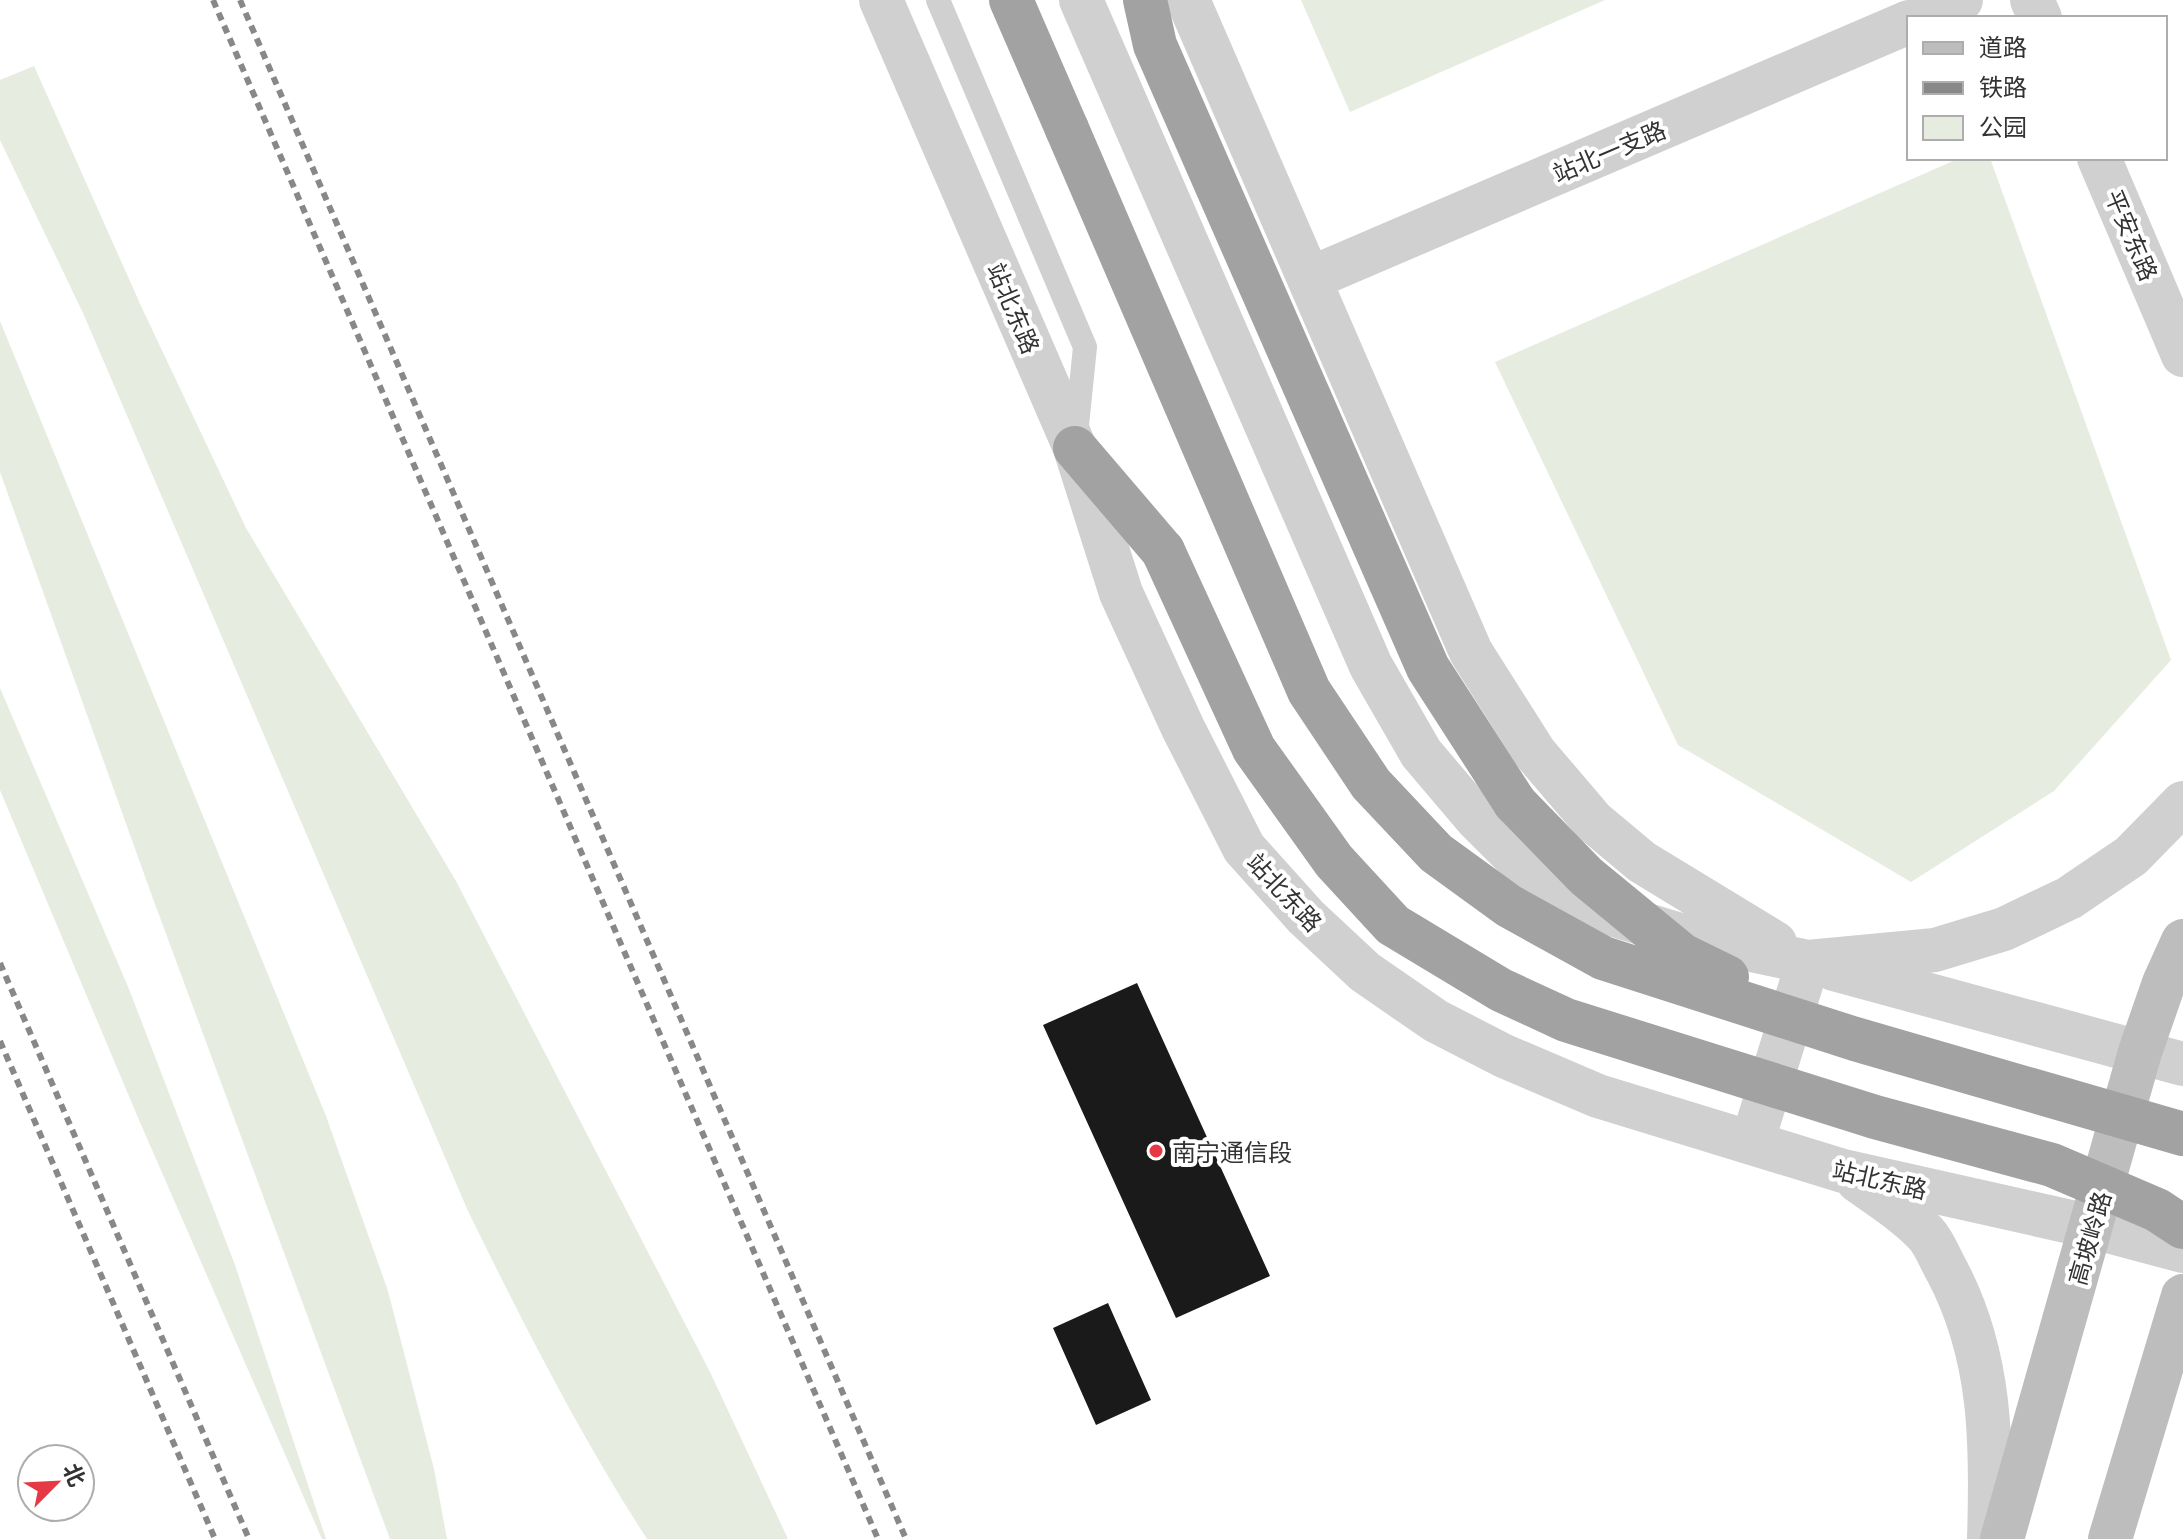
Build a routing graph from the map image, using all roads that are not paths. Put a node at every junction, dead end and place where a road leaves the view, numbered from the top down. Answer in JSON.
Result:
{"nodes":[{"id":1,"x":881,"y":0,"type":"edge"},
{"id":2,"x":938,"y":0,"type":"edge"},
{"id":3,"x":1011,"y":0,"type":"edge"},
{"id":4,"x":1081,"y":0,"type":"edge"},
{"id":5,"x":1135,"y":0,"type":"edge"},
{"id":6,"x":1145,"y":0,"type":"edge"},
{"id":7,"x":1188,"y":0,"type":"edge"},
{"id":8,"x":1961,"y":0,"type":"edge"},
{"id":9,"x":1924,"y":16,"type":"edge"},
{"id":10,"x":1907,"y":23,"type":"edge"},
{"id":11,"x":1155,"y":45,"type":"junction"},
{"id":12,"x":2100,"y":160,"type":"edge"},
{"id":13,"x":1309,"y":279,"type":"junction"},
{"id":14,"x":2183,"y":355,"type":"edge"},
{"id":15,"x":1075,"y":448,"type":"junction"},
{"id":16,"x":2183,"y":803,"type":"edge"},
{"id":17,"x":2183,"y":941,"type":"edge"},
{"id":18,"x":1808,"y":962,"type":"junction"},
{"id":19,"x":1855,"y":1039,"type":"junction"},
{"id":20,"x":2140,"y":1052,"type":"junction"},
{"id":21,"x":2183,"y":1064,"type":"edge"},
{"id":22,"x":2183,"y":1134,"type":"edge"},
{"id":23,"x":1752,"y":1143,"type":"junction"},
{"id":24,"x":1843,"y":1171,"type":"junction"},
{"id":25,"x":2093,"y":1227,"type":"junction"},
{"id":26,"x":2183,"y":1227,"type":"edge"},
{"id":27,"x":2183,"y":1251,"type":"edge"},
{"id":28,"x":2183,"y":1296,"type":"edge"},
{"id":29,"x":1989,"y":1539,"type":"edge"},
{"id":30,"x":2002,"y":1539,"type":"edge"},
{"id":31,"x":2110,"y":1539,"type":"edge"}],
"edges":[{"from":1,"to":15,"type":"street","name":"站北东路"},
{"from":2,"to":15,"type":"lane"},
{"from":3,"to":19,"type":"highway","bridge":true},
{"from":4,"to":18,"type":"street"},
{"from":5,"to":11,"type":"lane"},
{"from":6,"to":11,"type":"highway"},
{"from":7,"to":13,"type":"street"},
{"from":8,"to":9,"type":"street"},
{"from":10,"to":13,"type":"street","name":"站北一支路"},
{"from":11,"to":19,"type":"highway","bridge":true},
{"from":12,"to":14,"type":"street","name":"平安东路"},
{"from":13,"to":18,"type":"street"},
{"from":15,"to":23,"type":"street","name":"站北东路"},
{"from":15,"to":26,"type":"highway","bridge":true},
{"from":16,"to":18,"type":"street"},
{"from":17,"to":20,"type":"main road","name":"高坡岭路"},
{"from":18,"to":20,"type":"street"},
{"from":18,"to":23,"type":"street"},
{"from":19,"to":22,"type":"highway","bridge":true},
{"from":20,"to":21,"type":"street"},
{"from":20,"to":25,"type":"main road","name":"高坡岭路"},
{"from":23,"to":24,"type":"street","name":"站北东路"},
{"from":24,"to":25,"type":"street","name":"站北东路"},
{"from":24,"to":29,"type":"street"},
{"from":25,"to":27,"type":"street","name":"站北东路"},
{"from":25,"to":30,"type":"main road","name":"高坡岭路"},
{"from":28,"to":31,"type":"main road"}]}
